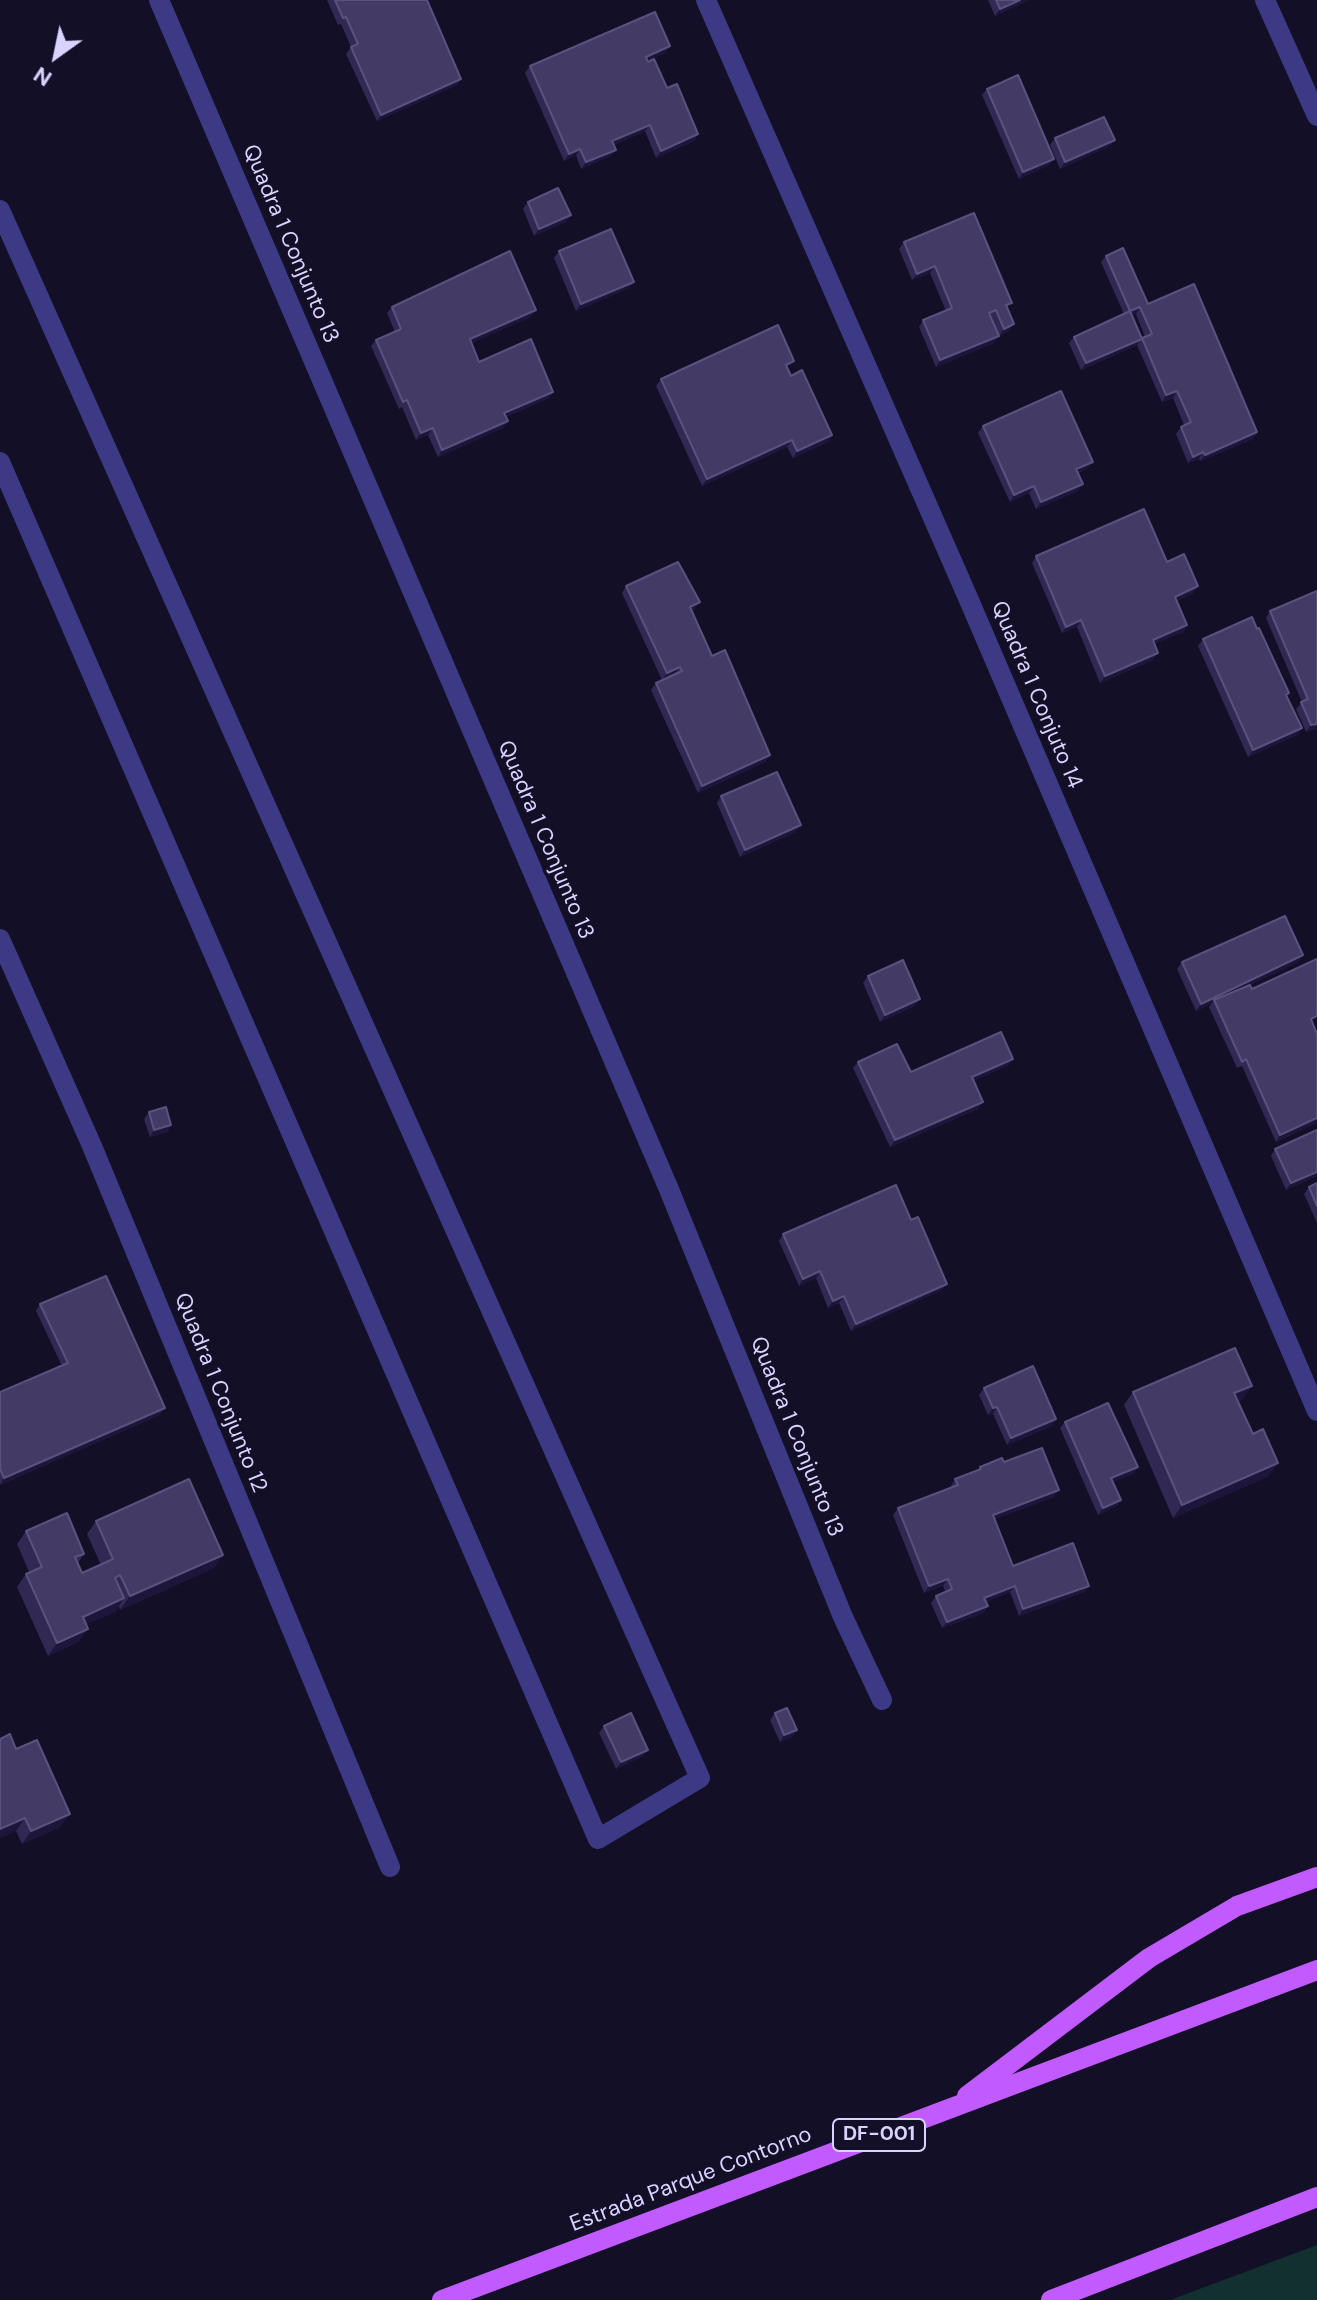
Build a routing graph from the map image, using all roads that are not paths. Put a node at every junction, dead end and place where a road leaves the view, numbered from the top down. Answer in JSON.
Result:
{"nodes":[{"id":1,"x":159,"y":0,"type":"edge"},
{"id":2,"x":706,"y":0,"type":"edge"},
{"id":3,"x":1265,"y":0,"type":"edge"},
{"id":4,"x":1317,"y":116,"type":"edge"},
{"id":5,"x":0,"y":210,"type":"edge"},
{"id":6,"x":0,"y":462,"type":"edge"},
{"id":7,"x":0,"y":939,"type":"edge"},
{"id":8,"x":1317,"y":1411,"type":"edge"},
{"id":9,"x":882,"y":1700,"type":"dead end"},
{"id":10,"x":390,"y":1867,"type":"dead end"},
{"id":11,"x":1317,"y":1877,"type":"edge"},
{"id":12,"x":1317,"y":1970,"type":"edge"},
{"id":13,"x":949,"y":2109,"type":"junction"},
{"id":14,"x":1317,"y":2197,"type":"edge"},
{"id":15,"x":442,"y":2300,"type":"edge"},
{"id":16,"x":1051,"y":2300,"type":"edge"}],
"edges":[{"from":1,"to":9,"type":"street","name":"Quadra 1 Conjunto 13"},
{"from":2,"to":8,"type":"street","name":"Quadra 1 Conjuto 14"},
{"from":3,"to":4,"type":"street"},
{"from":5,"to":6,"type":"street"},
{"from":7,"to":10,"type":"street","name":"Quadra 1 Conjunto 12"},
{"from":11,"to":13,"type":"main road"},
{"from":12,"to":13,"type":"main road","name":"Estrada Parque Contorno","number":"DF-001"},
{"from":13,"to":15,"type":"main road","name":"Estrada Parque Contorno","number":"DF-001"},
{"from":14,"to":16,"type":"main road"}]}
